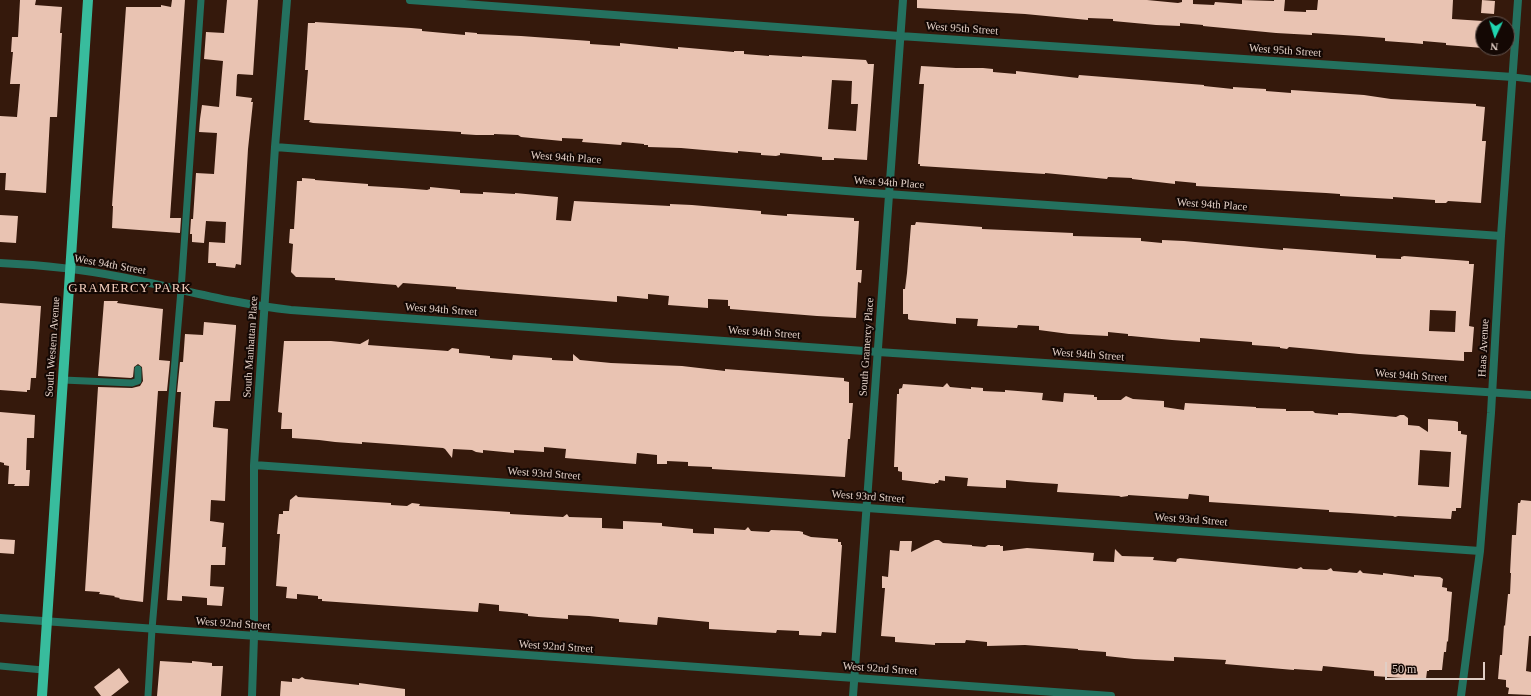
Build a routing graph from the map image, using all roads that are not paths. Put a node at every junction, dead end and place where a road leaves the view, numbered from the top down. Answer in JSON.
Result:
{"nodes":[{"id":1,"x":88,"y":0,"type":"edge"},
{"id":2,"x":201,"y":0,"type":"edge"},
{"id":3,"x":287,"y":0,"type":"edge"},
{"id":4,"x":410,"y":0,"type":"edge"},
{"id":5,"x":903,"y":0,"type":"edge"},
{"id":6,"x":1518,"y":0,"type":"edge"},
{"id":7,"x":900,"y":36,"type":"junction"},
{"id":8,"x":1513,"y":77,"type":"junction"},
{"id":9,"x":1531,"y":78,"type":"edge"},
{"id":10,"x":275,"y":147,"type":"junction"},
{"id":11,"x":889,"y":194,"type":"junction"},
{"id":12,"x":1501,"y":236,"type":"junction"},
{"id":13,"x":0,"y":263,"type":"edge"},
{"id":14,"x":70,"y":269,"type":"junction"},
{"id":15,"x":180,"y":290,"type":"junction"},
{"id":16,"x":264,"y":308,"type":"junction"},
{"id":17,"x":878,"y":352,"type":"junction"},
{"id":18,"x":138,"y":368,"type":"dead end"},
{"id":19,"x":63,"y":380,"type":"junction"},
{"id":20,"x":1493,"y":392,"type":"junction"},
{"id":21,"x":1531,"y":395,"type":"edge"},
{"id":22,"x":254,"y":465,"type":"junction"},
{"id":23,"x":867,"y":508,"type":"junction"},
{"id":24,"x":1480,"y":551,"type":"junction"},
{"id":25,"x":0,"y":618,"type":"edge"},
{"id":26,"x":47,"y":622,"type":"junction"},
{"id":27,"x":152,"y":629,"type":"junction"},
{"id":28,"x":254,"y":636,"type":"junction"},
{"id":29,"x":0,"y":666,"type":"edge"},
{"id":30,"x":44,"y":670,"type":"junction"},
{"id":31,"x":855,"y":679,"type":"junction"},
{"id":32,"x":1056,"y":694,"type":"edge"},
{"id":33,"x":42,"y":696,"type":"edge"},
{"id":34,"x":148,"y":696,"type":"edge"},
{"id":35,"x":252,"y":696,"type":"edge"},
{"id":36,"x":854,"y":696,"type":"edge"},
{"id":37,"x":1111,"y":696,"type":"edge"},
{"id":38,"x":1461,"y":696,"type":"edge"}],
"edges":[{"from":1,"to":14,"type":"main road","name":"South Western Avenue"},
{"from":2,"to":15,"type":"lane"},
{"from":3,"to":10,"type":"street","name":"South Manhattan Place"},
{"from":4,"to":7,"type":"street","name":"West 95th Street"},
{"from":5,"to":7,"type":"street","name":"South Gramercy Place"},
{"from":6,"to":8,"type":"street","name":"Haas Avenue"},
{"from":7,"to":8,"type":"street","name":"West 95th Street"},
{"from":7,"to":11,"type":"street","name":"South Gramercy Place"},
{"from":8,"to":9,"type":"lane"},
{"from":8,"to":12,"type":"street","name":"Haas Avenue"},
{"from":10,"to":11,"type":"street","name":"West 94th Place"},
{"from":10,"to":16,"type":"street","name":"South Manhattan Place"},
{"from":11,"to":12,"type":"street","name":"West 94th Place"},
{"from":11,"to":17,"type":"street","name":"South Gramercy Place"},
{"from":12,"to":20,"type":"street","name":"Haas Avenue"},
{"from":13,"to":14,"type":"street","name":"West 94th Street"},
{"from":14,"to":15,"type":"street","name":"West 94th Street"},
{"from":14,"to":19,"type":"main road","name":"South Western Avenue"},
{"from":15,"to":16,"type":"street","name":"West 94th Street"},
{"from":15,"to":27,"type":"lane"},
{"from":16,"to":17,"type":"street","name":"West 94th Street"},
{"from":16,"to":22,"type":"street","name":"South Manhattan Place"},
{"from":17,"to":20,"type":"street","name":"West 94th Street"},
{"from":17,"to":23,"type":"street","name":"South Gramercy Place"},
{"from":18,"to":19,"type":"lane"},
{"from":19,"to":26,"type":"main road","name":"South Western Avenue"},
{"from":20,"to":21,"type":"street","name":"West 94th Street"},
{"from":20,"to":24,"type":"street","name":"Haas Avenue"},
{"from":22,"to":23,"type":"street","name":"West 93rd Street"},
{"from":22,"to":28,"type":"street","name":"South Manhattan Place"},
{"from":23,"to":24,"type":"street","name":"West 93rd Street"},
{"from":23,"to":31,"type":"street","name":"South Gramercy Place"},
{"from":24,"to":38,"type":"street","name":"Haas Avenue"},
{"from":25,"to":26,"type":"street","name":"West 92nd Street"},
{"from":26,"to":27,"type":"street","name":"West 92nd Street"},
{"from":26,"to":30,"type":"main road","name":"South Western Avenue"},
{"from":27,"to":28,"type":"street","name":"West 92nd Street"},
{"from":27,"to":34,"type":"lane"},
{"from":28,"to":31,"type":"street","name":"West 92nd Street"},
{"from":28,"to":35,"type":"street","name":"South Manhattan Place"},
{"from":29,"to":30,"type":"lane"},
{"from":30,"to":33,"type":"main road","name":"South Western Avenue"},
{"from":31,"to":32,"type":"street","name":"West 92nd Street"},
{"from":31,"to":36,"type":"street","name":"South Gramercy Place"},
{"from":32,"to":37,"type":"street","name":"West 92nd Street"}]}
